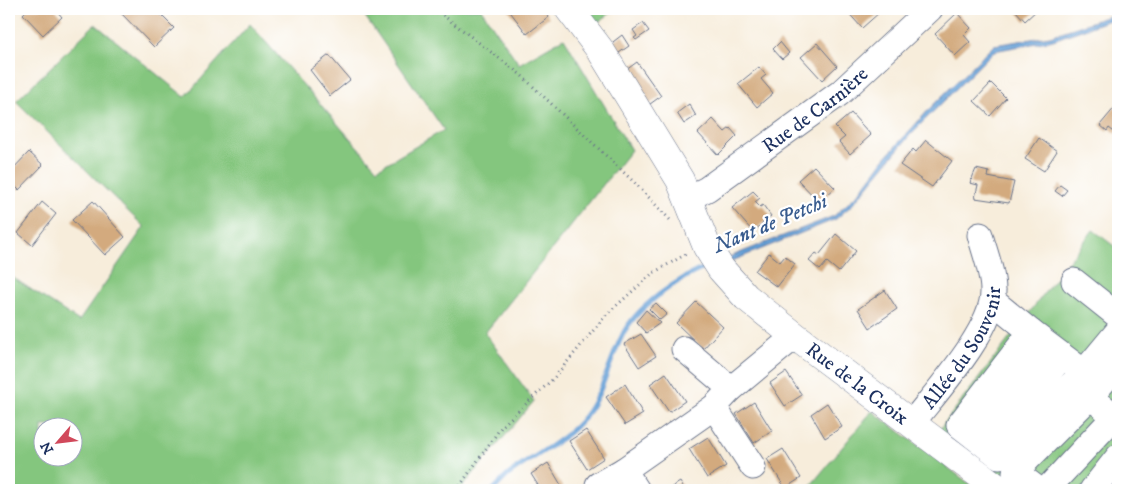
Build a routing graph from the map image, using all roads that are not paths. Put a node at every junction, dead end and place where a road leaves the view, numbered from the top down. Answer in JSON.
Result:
{"nodes":[{"id":1,"x":569,"y":9,"type":"edge"},
{"id":2,"x":930,"y":9,"type":"edge"},
{"id":3,"x":689,"y":198,"type":"junction"},
{"id":4,"x":980,"y":235,"type":"dead end"},
{"id":5,"x":1074,"y":281,"type":"dead end"},
{"id":6,"x":993,"y":302,"type":"junction"},
{"id":7,"x":1118,"y":316,"type":"edge"},
{"id":8,"x":1118,"y":331,"type":"edge"},
{"id":9,"x":795,"y":336,"type":"junction"},
{"id":10,"x":1046,"y":344,"type":"junction"},
{"id":11,"x":684,"y":349,"type":"dead end"},
{"id":12,"x":732,"y":389,"type":"junction"},
{"id":13,"x":1110,"y":395,"type":"edge"},
{"id":14,"x":714,"y":407,"type":"junction"},
{"id":15,"x":912,"y":423,"type":"junction"},
{"id":16,"x":1054,"y":433,"type":"junction"},
{"id":17,"x":983,"y":443,"type":"junction"},
{"id":18,"x":1078,"y":455,"type":"junction"},
{"id":19,"x":753,"y":467,"type":"dead end"},
{"id":20,"x":1105,"y":474,"type":"edge"},
{"id":21,"x":631,"y":480,"type":"edge"},
{"id":22,"x":598,"y":485,"type":"dead end"},
{"id":23,"x":1000,"y":490,"type":"edge"},
{"id":24,"x":1040,"y":490,"type":"edge"},
{"id":25,"x":1046,"y":490,"type":"edge"}],
"edges":[{"from":1,"to":3,"type":"main road"},
{"from":2,"to":3,"type":"street","name":"Rue de Carnière"},
{"from":3,"to":9,"type":"main road","name":"Rue de la Croix"},
{"from":4,"to":6,"type":"street","name":"Allée du Souvenir"},
{"from":5,"to":7,"type":"street"},
{"from":6,"to":10,"type":"street"},
{"from":6,"to":15,"type":"street","name":"Allée du Souvenir"},
{"from":8,"to":13,"type":"street"},
{"from":9,"to":12,"type":"street"},
{"from":9,"to":15,"type":"main road","name":"Rue de la Croix"},
{"from":10,"to":13,"type":"street"},
{"from":10,"to":17,"type":"street"},
{"from":10,"to":17,"type":"street"},
{"from":11,"to":12,"type":"street"},
{"from":12,"to":14,"type":"street"},
{"from":13,"to":16,"type":"street"},
{"from":13,"to":17,"type":"street"},
{"from":13,"to":18,"type":"street"},
{"from":14,"to":19,"type":"street"},
{"from":14,"to":21,"type":"street"},
{"from":15,"to":23,"type":"main road","name":"Rue de la Croix"},
{"from":16,"to":18,"type":"street"},
{"from":16,"to":24,"type":"street"},
{"from":18,"to":20,"type":"street"},
{"from":18,"to":25,"type":"street"},
{"from":21,"to":22,"type":"street"}]}
